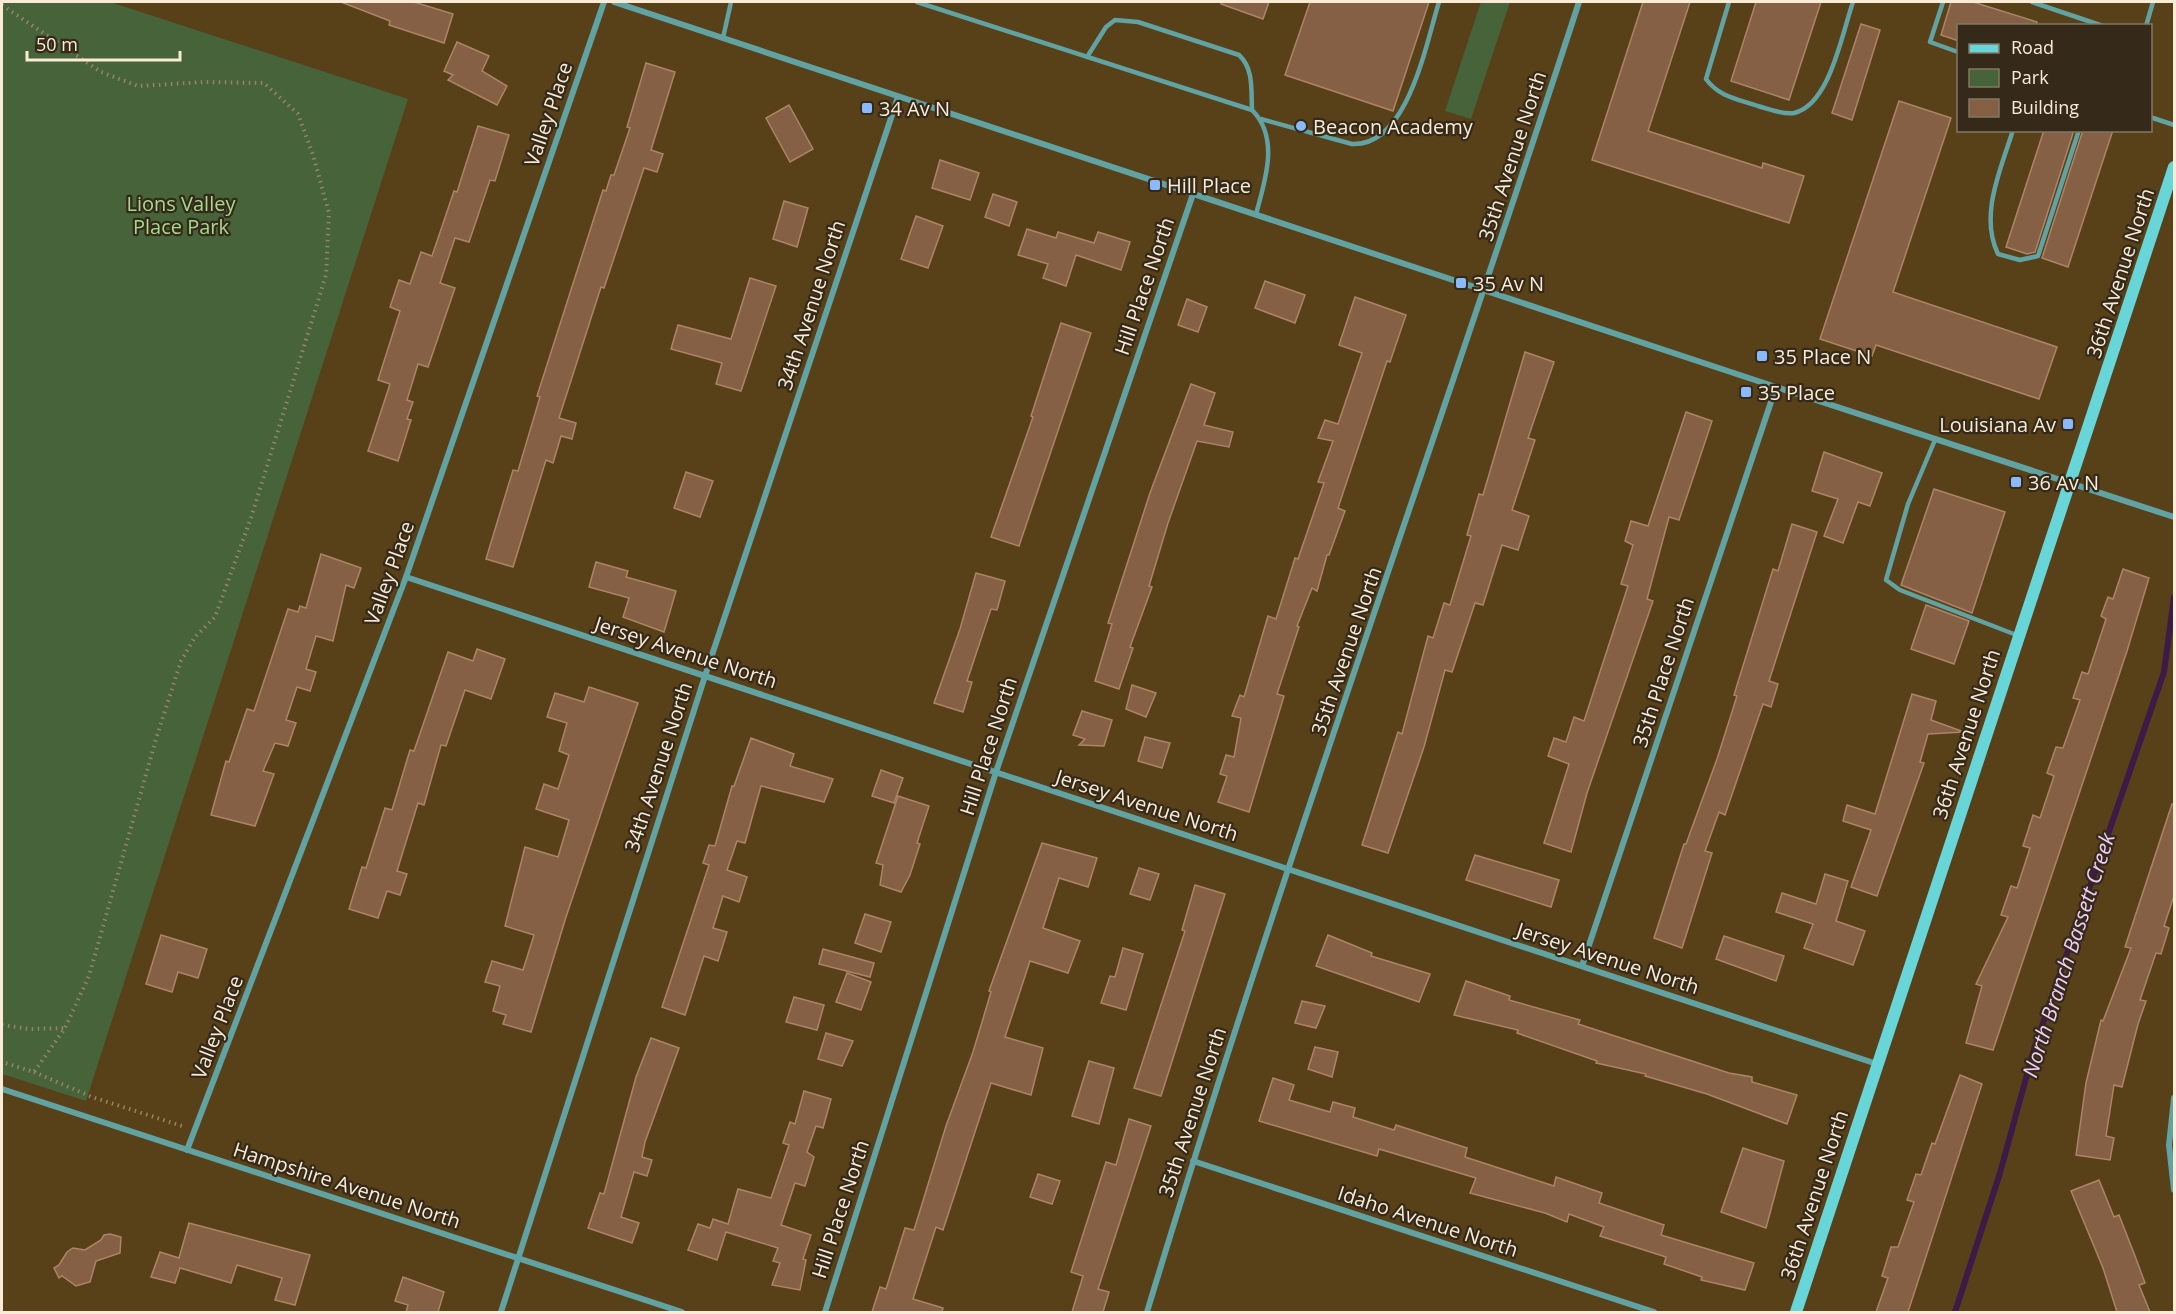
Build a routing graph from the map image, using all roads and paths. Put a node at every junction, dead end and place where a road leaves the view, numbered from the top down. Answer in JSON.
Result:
{"nodes":[{"id":1,"x":604,"y":2,"type":"edge"},
{"id":2,"x":614,"y":2,"type":"edge"},
{"id":3,"x":731,"y":2,"type":"edge"},
{"id":4,"x":917,"y":2,"type":"edge"},
{"id":5,"x":1439,"y":2,"type":"edge"},
{"id":6,"x":1580,"y":2,"type":"edge"},
{"id":7,"x":1729,"y":2,"type":"edge"},
{"id":8,"x":1853,"y":2,"type":"edge"},
{"id":9,"x":1943,"y":2,"type":"edge"},
{"id":10,"x":2032,"y":2,"type":"edge"},
{"id":11,"x":2153,"y":2,"type":"edge"},
{"id":12,"x":2,"y":5,"type":"edge"},
{"id":13,"x":2097,"y":24,"type":"edge"},
{"id":14,"x":2147,"y":24,"type":"edge"},
{"id":15,"x":723,"y":38,"type":"junction"},
{"id":16,"x":1957,"y":51,"type":"edge"},
{"id":17,"x":1086,"y":57,"type":"junction"},
{"id":18,"x":898,"y":97,"type":"junction"},
{"id":19,"x":1252,"y":110,"type":"junction"},
{"id":20,"x":2152,"y":117,"type":"edge"},
{"id":21,"x":1261,"y":119,"type":"junction"},
{"id":22,"x":2175,"y":125,"type":"edge"},
{"id":23,"x":2012,"y":132,"type":"edge"},
{"id":24,"x":2078,"y":132,"type":"edge"},
{"id":25,"x":2175,"y":167,"type":"edge"},
{"id":26,"x":1193,"y":194,"type":"junction"},
{"id":27,"x":1256,"y":214,"type":"junction"},
{"id":28,"x":1486,"y":289,"type":"junction"},
{"id":29,"x":1776,"y":387,"type":"junction"},
{"id":30,"x":1935,"y":440,"type":"junction"},
{"id":31,"x":2071,"y":485,"type":"junction"},
{"id":32,"x":2175,"y":517,"type":"edge"},
{"id":33,"x":406,"y":576,"type":"junction"},
{"id":34,"x":2019,"y":636,"type":"junction"},
{"id":35,"x":705,"y":676,"type":"junction"},
{"id":36,"x":996,"y":772,"type":"junction"},
{"id":37,"x":1290,"y":869,"type":"junction"},
{"id":38,"x":1582,"y":966,"type":"junction"},
{"id":39,"x":2,"y":1025,"type":"edge"},
{"id":40,"x":65,"y":1028,"type":"junction"},
{"id":41,"x":2,"y":1062,"type":"edge"},
{"id":42,"x":1877,"y":1064,"type":"junction"},
{"id":43,"x":34,"y":1072,"type":"junction"},
{"id":44,"x":2,"y":1089,"type":"edge"},
{"id":45,"x":2175,"y":1098,"type":"edge"},
{"id":46,"x":195,"y":1130,"type":"junction"},
{"id":47,"x":187,"y":1150,"type":"junction"},
{"id":48,"x":1193,"y":1161,"type":"junction"},
{"id":49,"x":2175,"y":1190,"type":"edge"},
{"id":50,"x":520,"y":1260,"type":"junction"},
{"id":51,"x":501,"y":1312,"type":"edge"},
{"id":52,"x":682,"y":1312,"type":"edge"},
{"id":53,"x":825,"y":1312,"type":"edge"},
{"id":54,"x":1147,"y":1312,"type":"edge"},
{"id":55,"x":1654,"y":1312,"type":"edge"},
{"id":56,"x":1796,"y":1312,"type":"edge"}],
"edges":[{"from":1,"to":33,"type":"street","name":"Valley Place"},
{"from":2,"to":15,"type":"street"},
{"from":3,"to":15,"type":"lane"},
{"from":4,"to":17,"type":"lane"},
{"from":5,"to":21,"type":"lane"},
{"from":6,"to":28,"type":"street","name":"35th Avenue North"},
{"from":7,"to":8,"type":"lane"},
{"from":9,"to":16,"type":"lane"},
{"from":10,"to":13,"type":"lane"},
{"from":11,"to":14,"type":"lane"},
{"from":12,"to":40,"type":"path"},
{"from":15,"to":18,"type":"street"},
{"from":17,"to":19,"type":"lane"},
{"from":17,"to":19,"type":"lane"},
{"from":18,"to":26,"type":"street"},
{"from":18,"to":35,"type":"street","name":"34th Avenue North"},
{"from":19,"to":21,"type":"lane"},
{"from":20,"to":22,"type":"lane"},
{"from":21,"to":27,"type":"lane"},
{"from":23,"to":24,"type":"lane"},
{"from":25,"to":31,"type":"street","name":"36th Avenue North"},
{"from":26,"to":27,"type":"street"},
{"from":26,"to":36,"type":"street","name":"Hill Place North"},
{"from":27,"to":28,"type":"street"},
{"from":28,"to":29,"type":"street"},
{"from":28,"to":37,"type":"street","name":"35th Avenue North"},
{"from":29,"to":30,"type":"street"},
{"from":29,"to":38,"type":"street","name":"35th Place North"},
{"from":30,"to":31,"type":"street"},
{"from":30,"to":34,"type":"lane"},
{"from":31,"to":32,"type":"street"},
{"from":31,"to":34,"type":"street","name":"36th Avenue North"},
{"from":33,"to":35,"type":"street","name":"Jersey Avenue North"},
{"from":33,"to":46,"type":"street","name":"Valley Place"},
{"from":34,"to":42,"type":"street","name":"36th Avenue North"},
{"from":35,"to":36,"type":"street","name":"Jersey Avenue North"},
{"from":35,"to":50,"type":"street","name":"34th Avenue North"},
{"from":36,"to":37,"type":"street","name":"Jersey Avenue North"},
{"from":36,"to":53,"type":"street","name":"Hill Place North"},
{"from":37,"to":38,"type":"street","name":"Jersey Avenue North"},
{"from":37,"to":48,"type":"street","name":"35th Avenue North"},
{"from":38,"to":42,"type":"street","name":"Jersey Avenue North"},
{"from":39,"to":40,"type":"path"},
{"from":40,"to":43,"type":"path"},
{"from":41,"to":43,"type":"path"},
{"from":42,"to":56,"type":"street","name":"36th Avenue North"},
{"from":43,"to":46,"type":"path"},
{"from":44,"to":47,"type":"street","name":"Hampshire Avenue North"},
{"from":45,"to":49,"type":"street"},
{"from":46,"to":47,"type":"street","name":"Valley Place"},
{"from":47,"to":50,"type":"street","name":"Hampshire Avenue North"},
{"from":48,"to":54,"type":"street","name":"35th Avenue North"},
{"from":48,"to":55,"type":"street","name":"Idaho Avenue North"},
{"from":50,"to":51,"type":"street","name":"34th Avenue North"},
{"from":50,"to":52,"type":"street","name":"Hampshire Avenue North"}]}
